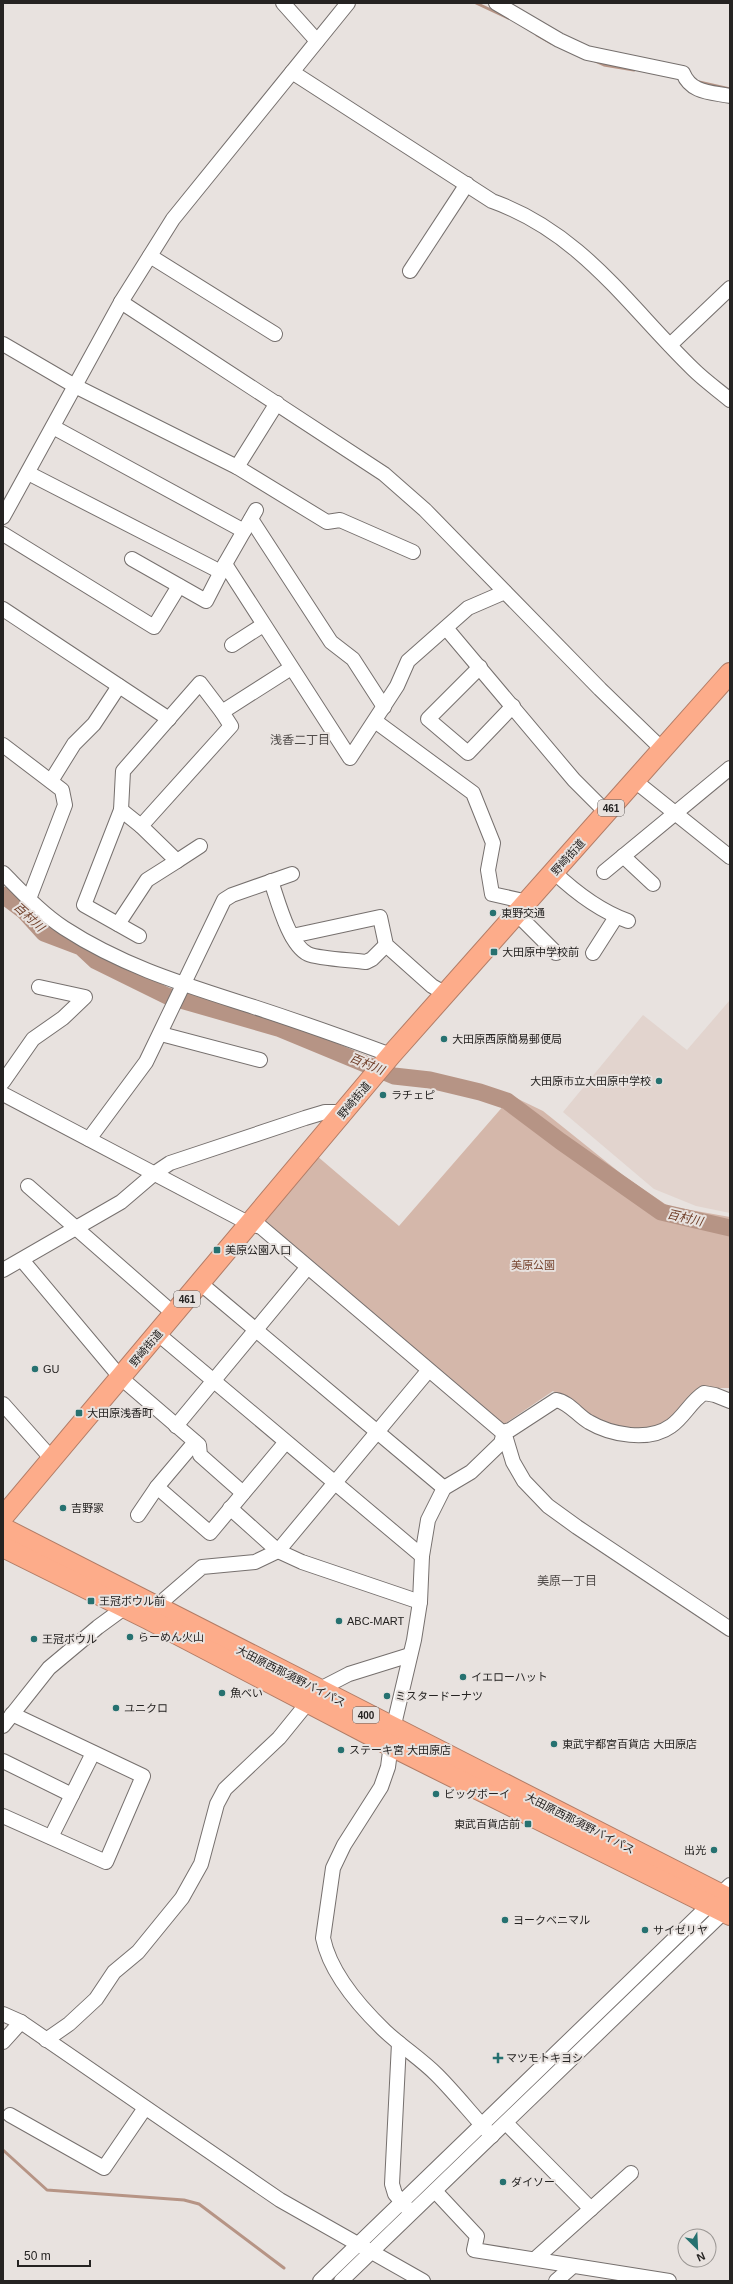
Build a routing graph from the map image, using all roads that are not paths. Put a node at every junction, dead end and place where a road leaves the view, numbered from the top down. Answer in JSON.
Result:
{"nodes":[{"id":1,"x":284,"y":3,"type":"edge"},
{"id":2,"x":348,"y":3,"type":"edge"},
{"id":3,"x":496,"y":3,"type":"edge"},
{"id":4,"x":317,"y":41,"type":"junction"},
{"id":5,"x":292,"y":72,"type":"junction"},
{"id":6,"x":730,"y":96,"type":"edge"},
{"id":7,"x":467,"y":184,"type":"junction"},
{"id":8,"x":150,"y":256,"type":"junction"},
{"id":9,"x":410,"y":271,"type":"dead end"},
{"id":10,"x":730,"y":288,"type":"edge"},
{"id":11,"x":121,"y":302,"type":"junction"},
{"id":12,"x":275,"y":334,"type":"dead end"},
{"id":13,"x":3,"y":344,"type":"edge"},
{"id":14,"x":670,"y":345,"type":"junction"},
{"id":15,"x":75,"y":386,"type":"junction"},
{"id":16,"x":730,"y":400,"type":"edge"},
{"id":17,"x":277,"y":403,"type":"junction"},
{"id":18,"x":52,"y":427,"type":"junction"},
{"id":19,"x":237,"y":467,"type":"junction"},
{"id":20,"x":28,"y":473,"type":"junction"},
{"id":21,"x":5,"y":509,"type":"edge"},
{"id":22,"x":250,"y":520,"type":"junction"},
{"id":23,"x":3,"y":534,"type":"edge"},
{"id":24,"x":413,"y":552,"type":"dead end"},
{"id":25,"x":132,"y":559,"type":"dead end"},
{"id":26,"x":223,"y":568,"type":"junction"},
{"id":27,"x":179,"y":586,"type":"junction"},
{"id":28,"x":505,"y":592,"type":"junction"},
{"id":29,"x":3,"y":610,"type":"edge"},
{"id":30,"x":264,"y":625,"type":"junction"},
{"id":31,"x":446,"y":628,"type":"junction"},
{"id":32,"x":232,"y":645,"type":"dead end"},
{"id":33,"x":480,"y":667,"type":"junction"},
{"id":34,"x":291,"y":668,"type":"junction"},
{"id":35,"x":730,"y":673,"type":"edge"},
{"id":36,"x":119,"y":686,"type":"junction"},
{"id":37,"x":513,"y":706,"type":"junction"},
{"id":38,"x":384,"y":708,"type":"junction"},
{"id":39,"x":222,"y":712,"type":"junction"},
{"id":40,"x":169,"y":718,"type":"junction"},
{"id":41,"x":375,"y":721,"type":"junction"},
{"id":42,"x":3,"y":745,"type":"edge"},
{"id":43,"x":662,"y":750,"type":"junction"},
{"id":44,"x":730,"y":768,"type":"edge"},
{"id":45,"x":51,"y":781,"type":"junction"},
{"id":46,"x":635,"y":781,"type":"junction"},
{"id":47,"x":121,"y":810,"type":"junction"},
{"id":48,"x":607,"y":813,"type":"junction"},
{"id":49,"x":674,"y":813,"type":"junction"},
{"id":50,"x":141,"y":826,"type":"junction"},
{"id":51,"x":200,"y":846,"type":"dead end"},
{"id":52,"x":623,"y":856,"type":"junction"},
{"id":53,"x":730,"y":858,"type":"edge"},
{"id":54,"x":177,"y":861,"type":"junction"},
{"id":55,"x":554,"y":872,"type":"junction"},
{"id":56,"x":604,"y":872,"type":"dead end"},
{"id":57,"x":3,"y":873,"type":"edge"},
{"id":58,"x":292,"y":874,"type":"dead end"},
{"id":59,"x":271,"y":881,"type":"junction"},
{"id":60,"x":653,"y":884,"type":"dead end"},
{"id":61,"x":29,"y":899,"type":"junction"},
{"id":62,"x":522,"y":908,"type":"junction"},
{"id":63,"x":118,"y":924,"type":"junction"},
{"id":64,"x":140,"y":936,"type":"dead end"},
{"id":65,"x":292,"y":936,"type":"junction"},
{"id":66,"x":386,"y":945,"type":"junction"},
{"id":67,"x":556,"y":953,"type":"dead end"},
{"id":68,"x":593,"y":953,"type":"dead end"},
{"id":69,"x":184,"y":985,"type":"junction"},
{"id":70,"x":39,"y":987,"type":"dead end"},
{"id":71,"x":446,"y":994,"type":"junction"},
{"id":72,"x":161,"y":1034,"type":"junction"},
{"id":73,"x":388,"y":1058,"type":"junction"},
{"id":74,"x":260,"y":1060,"type":"dead end"},
{"id":75,"x":3,"y":1082,"type":"edge"},
{"id":76,"x":3,"y":1094,"type":"edge"},
{"id":77,"x":344,"y":1112,"type":"junction"},
{"id":78,"x":89,"y":1139,"type":"junction"},
{"id":79,"x":155,"y":1173,"type":"junction"},
{"id":80,"x":28,"y":1186,"type":"dead end"},
{"id":81,"x":250,"y":1224,"type":"junction"},
{"id":82,"x":77,"y":1228,"type":"junction"},
{"id":83,"x":22,"y":1260,"type":"junction"},
{"id":84,"x":307,"y":1268,"type":"junction"},
{"id":85,"x":3,"y":1270,"type":"edge"},
{"id":86,"x":200,"y":1283,"type":"junction"},
{"id":87,"x":174,"y":1314,"type":"junction"},
{"id":88,"x":256,"y":1329,"type":"junction"},
{"id":89,"x":158,"y":1334,"type":"junction"},
{"id":90,"x":428,"y":1371,"type":"junction"},
{"id":91,"x":121,"y":1378,"type":"junction"},
{"id":92,"x":213,"y":1381,"type":"junction"},
{"id":93,"x":730,"y":1401,"type":"edge"},
{"id":94,"x":3,"y":1404,"type":"edge"},
{"id":95,"x":176,"y":1426,"type":"junction"},
{"id":96,"x":504,"y":1432,"type":"junction"},
{"id":97,"x":378,"y":1433,"type":"junction"},
{"id":98,"x":195,"y":1442,"type":"junction"},
{"id":99,"x":285,"y":1443,"type":"junction"},
{"id":100,"x":52,"y":1459,"type":"junction"},
{"id":101,"x":334,"y":1484,"type":"junction"},
{"id":102,"x":157,"y":1487,"type":"junction"},
{"id":103,"x":444,"y":1488,"type":"junction"},
{"id":104,"x":244,"y":1492,"type":"junction"},
{"id":105,"x":230,"y":1508,"type":"junction"},
{"id":106,"x":138,"y":1515,"type":"dead end"},
{"id":107,"x":3,"y":1517,"type":"edge"},
{"id":108,"x":3,"y":1528,"type":"edge"},
{"id":109,"x":3,"y":1547,"type":"edge"},
{"id":110,"x":278,"y":1551,"type":"junction"},
{"id":111,"x":422,"y":1556,"type":"junction"},
{"id":112,"x":420,"y":1602,"type":"junction"},
{"id":113,"x":124,"y":1608,"type":"junction"},
{"id":114,"x":159,"y":1609,"type":"junction"},
{"id":115,"x":730,"y":1629,"type":"edge"},
{"id":116,"x":410,"y":1655,"type":"junction"},
{"id":117,"x":313,"y":1696,"type":"junction"},
{"id":118,"x":12,"y":1714,"type":"junction"},
{"id":119,"x":3,"y":1726,"type":"edge"},
{"id":120,"x":392,"y":1737,"type":"junction"},
{"id":121,"x":93,"y":1753,"type":"junction"},
{"id":122,"x":3,"y":1761,"type":"edge"},
{"id":123,"x":72,"y":1795,"type":"junction"},
{"id":124,"x":3,"y":1816,"type":"edge"},
{"id":125,"x":51,"y":1837,"type":"junction"},
{"id":126,"x":725,"y":1902,"type":"edge"},
{"id":127,"x":3,"y":2014,"type":"edge"},
{"id":128,"x":21,"y":2022,"type":"junction"},
{"id":129,"x":46,"y":2040,"type":"junction"},
{"id":130,"x":3,"y":2042,"type":"edge"},
{"id":131,"x":399,"y":2043,"type":"junction"},
{"id":132,"x":145,"y":2108,"type":"junction"},
{"id":133,"x":10,"y":2115,"type":"dead end"},
{"id":134,"x":506,"y":2123,"type":"junction"},
{"id":135,"x":481,"y":2124,"type":"junction"},
{"id":136,"x":492,"y":2136,"type":"junction"},
{"id":137,"x":630,"y":2173,"type":"dead end"},
{"id":138,"x":435,"y":2191,"type":"junction"},
{"id":139,"x":402,"y":2202,"type":"junction"},
{"id":140,"x":591,"y":2209,"type":"junction"},
{"id":141,"x":411,"y":2213,"type":"junction"},
{"id":142,"x":358,"y":2246,"type":"junction"},
{"id":143,"x":372,"y":2252,"type":"junction"},
{"id":144,"x":535,"y":2259,"type":"junction"},
{"id":145,"x":573,"y":2266,"type":"junction"},
{"id":146,"x":651,"y":2280,"type":"edge"},
{"id":147,"x":320,"y":2281,"type":"edge"},
{"id":148,"x":341,"y":2281,"type":"edge"},
{"id":149,"x":423,"y":2281,"type":"edge"},
{"id":150,"x":556,"y":2281,"type":"edge"},
{"id":151,"x":669,"y":2281,"type":"edge"}],
"edges":[{"from":1,"to":4,"type":"street"},
{"from":2,"to":4,"type":"street"},
{"from":3,"to":6,"type":"street"},
{"from":4,"to":5,"type":"street"},
{"from":5,"to":7,"type":"street"},
{"from":5,"to":8,"type":"street"},
{"from":7,"to":9,"type":"street"},
{"from":7,"to":14,"type":"street"},
{"from":8,"to":11,"type":"street"},
{"from":8,"to":12,"type":"street"},
{"from":10,"to":14,"type":"street"},
{"from":11,"to":15,"type":"street"},
{"from":11,"to":17,"type":"street"},
{"from":13,"to":15,"type":"street"},
{"from":14,"to":16,"type":"street"},
{"from":15,"to":18,"type":"street"},
{"from":15,"to":19,"type":"street"},
{"from":17,"to":19,"type":"street"},
{"from":17,"to":28,"type":"street"},
{"from":18,"to":20,"type":"street"},
{"from":18,"to":22,"type":"street"},
{"from":19,"to":24,"type":"street"},
{"from":20,"to":21,"type":"street"},
{"from":20,"to":26,"type":"street"},
{"from":22,"to":26,"type":"street"},
{"from":22,"to":38,"type":"street"},
{"from":23,"to":27,"type":"street"},
{"from":25,"to":27,"type":"street"},
{"from":26,"to":27,"type":"street"},
{"from":26,"to":30,"type":"street"},
{"from":28,"to":31,"type":"street"},
{"from":28,"to":43,"type":"street"},
{"from":29,"to":36,"type":"street"},
{"from":30,"to":32,"type":"street"},
{"from":30,"to":34,"type":"street"},
{"from":31,"to":33,"type":"street"},
{"from":31,"to":38,"type":"street"},
{"from":33,"to":37,"type":"street"},
{"from":33,"to":37,"type":"street"},
{"from":34,"to":39,"type":"street"},
{"from":34,"to":41,"type":"street"},
{"from":35,"to":43,"type":"highway","name":"野崎街道","number":"461"},
{"from":36,"to":40,"type":"street"},
{"from":36,"to":45,"type":"street"},
{"from":37,"to":48,"type":"street"},
{"from":38,"to":41,"type":"street"},
{"from":39,"to":40,"type":"street"},
{"from":39,"to":50,"type":"street"},
{"from":40,"to":47,"type":"street"},
{"from":41,"to":62,"type":"street"},
{"from":42,"to":45,"type":"street"},
{"from":43,"to":46,"type":"highway","name":"野崎街道","number":"461"},
{"from":44,"to":49,"type":"street"},
{"from":45,"to":61,"type":"street"},
{"from":46,"to":48,"type":"highway","name":"野崎街道","number":"461"},
{"from":46,"to":49,"type":"street"},
{"from":47,"to":50,"type":"street"},
{"from":47,"to":63,"type":"street"},
{"from":48,"to":55,"type":"highway","name":"野崎街道","number":"461"},
{"from":49,"to":52,"type":"street"},
{"from":49,"to":53,"type":"street"},
{"from":50,"to":54,"type":"street"},
{"from":51,"to":54,"type":"street"},
{"from":52,"to":56,"type":"street"},
{"from":52,"to":60,"type":"street"},
{"from":54,"to":63,"type":"street"},
{"from":55,"to":62,"type":"highway","name":"野崎街道","number":"461"},
{"from":55,"to":68,"type":"street"},
{"from":57,"to":61,"type":"street"},
{"from":58,"to":59,"type":"street"},
{"from":59,"to":65,"type":"street"},
{"from":59,"to":69,"type":"street"},
{"from":61,"to":69,"type":"street"},
{"from":62,"to":67,"type":"street"},
{"from":62,"to":71,"type":"highway","name":"野崎街道","number":"461"},
{"from":63,"to":64,"type":"street"},
{"from":65,"to":66,"type":"street"},
{"from":65,"to":66,"type":"street"},
{"from":66,"to":71,"type":"street"},
{"from":69,"to":72,"type":"street"},
{"from":69,"to":73,"type":"street"},
{"from":70,"to":75,"type":"street"},
{"from":71,"to":73,"type":"highway","name":"野崎街道","number":"461"},
{"from":72,"to":74,"type":"street"},
{"from":72,"to":78,"type":"street"},
{"from":73,"to":77,"type":"highway","name":"野崎街道","number":"461"},
{"from":76,"to":78,"type":"street"},
{"from":77,"to":79,"type":"street"},
{"from":77,"to":81,"type":"highway","name":"野崎街道","number":"461"},
{"from":78,"to":79,"type":"street"},
{"from":79,"to":81,"type":"street"},
{"from":79,"to":82,"type":"street"},
{"from":80,"to":82,"type":"street"},
{"from":81,"to":84,"type":"street"},
{"from":81,"to":86,"type":"highway","name":"野崎街道","number":"461"},
{"from":82,"to":83,"type":"street"},
{"from":82,"to":87,"type":"street"},
{"from":83,"to":85,"type":"street"},
{"from":83,"to":91,"type":"street"},
{"from":84,"to":88,"type":"street"},
{"from":84,"to":90,"type":"street"},
{"from":86,"to":87,"type":"highway","name":"野崎街道","number":"461"},
{"from":86,"to":88,"type":"street"},
{"from":87,"to":89,"type":"highway","name":"野崎街道","number":"461"},
{"from":88,"to":92,"type":"street"},
{"from":88,"to":97,"type":"street"},
{"from":89,"to":91,"type":"highway","name":"野崎街道","number":"461"},
{"from":89,"to":92,"type":"street"},
{"from":90,"to":96,"type":"street"},
{"from":90,"to":97,"type":"street"},
{"from":91,"to":95,"type":"street"},
{"from":91,"to":100,"type":"highway","name":"野崎街道","number":"461"},
{"from":92,"to":95,"type":"street"},
{"from":92,"to":99,"type":"street"},
{"from":93,"to":96,"type":"street"},
{"from":94,"to":100,"type":"street"},
{"from":95,"to":98,"type":"street"},
{"from":96,"to":103,"type":"street"},
{"from":96,"to":115,"type":"street"},
{"from":97,"to":101,"type":"street"},
{"from":97,"to":103,"type":"street"},
{"from":98,"to":102,"type":"street"},
{"from":98,"to":104,"type":"street"},
{"from":99,"to":101,"type":"street"},
{"from":99,"to":104,"type":"street"},
{"from":100,"to":107,"type":"highway","name":"野崎街道","number":"461"},
{"from":101,"to":110,"type":"street"},
{"from":101,"to":111,"type":"street"},
{"from":102,"to":105,"type":"street"},
{"from":102,"to":106,"type":"street"},
{"from":103,"to":111,"type":"street"},
{"from":104,"to":105,"type":"street"},
{"from":105,"to":110,"type":"street"},
{"from":108,"to":114,"type":"highway","name":"大田原西那須野バイパス","number":"400"},
{"from":109,"to":113,"type":"highway","name":"大田原西那須野バイパス","number":"400"},
{"from":110,"to":112,"type":"street"},
{"from":110,"to":114,"type":"street"},
{"from":111,"to":112,"type":"street"},
{"from":112,"to":116,"type":"street"},
{"from":113,"to":117,"type":"highway","name":"大田原西那須野バイパス","number":"400"},
{"from":113,"to":118,"type":"street"},
{"from":114,"to":117,"type":"highway","name":"大田原西那須野バイパス","number":"400"},
{"from":116,"to":117,"type":"street"},
{"from":116,"to":120,"type":"street"},
{"from":117,"to":120,"type":"highway","name":"大田原西那須野バイパス","number":"400"},
{"from":117,"to":129,"type":"street"},
{"from":118,"to":119,"type":"street"},
{"from":118,"to":121,"type":"street"},
{"from":120,"to":126,"type":"highway","name":"大田原西那須野バイパス","number":"400"},
{"from":120,"to":131,"type":"street"},
{"from":121,"to":123,"type":"street"},
{"from":121,"to":125,"type":"street"},
{"from":122,"to":123,"type":"street"},
{"from":123,"to":125,"type":"street"},
{"from":124,"to":125,"type":"street"},
{"from":126,"to":134,"type":"street"},
{"from":126,"to":135,"type":"street"},
{"from":127,"to":128,"type":"street"},
{"from":128,"to":129,"type":"street"},
{"from":128,"to":130,"type":"street"},
{"from":129,"to":132,"type":"street"},
{"from":131,"to":135,"type":"street"},
{"from":131,"to":139,"type":"street"},
{"from":132,"to":133,"type":"street"},
{"from":132,"to":142,"type":"street"},
{"from":134,"to":136,"type":"street"},
{"from":134,"to":140,"type":"street"},
{"from":135,"to":136,"type":"street"},
{"from":135,"to":139,"type":"street"},
{"from":136,"to":138,"type":"street"},
{"from":137,"to":140,"type":"street"},
{"from":138,"to":141,"type":"street"},
{"from":138,"to":144,"type":"street"},
{"from":139,"to":141,"type":"street"},
{"from":139,"to":142,"type":"street"},
{"from":140,"to":144,"type":"street"},
{"from":141,"to":143,"type":"street"},
{"from":142,"to":143,"type":"street"},
{"from":142,"to":147,"type":"street"},
{"from":143,"to":148,"type":"street"},
{"from":143,"to":149,"type":"street"},
{"from":144,"to":145,"type":"street"},
{"from":145,"to":146,"type":"street"},
{"from":145,"to":150,"type":"street"},
{"from":146,"to":151,"type":"street"}]}
